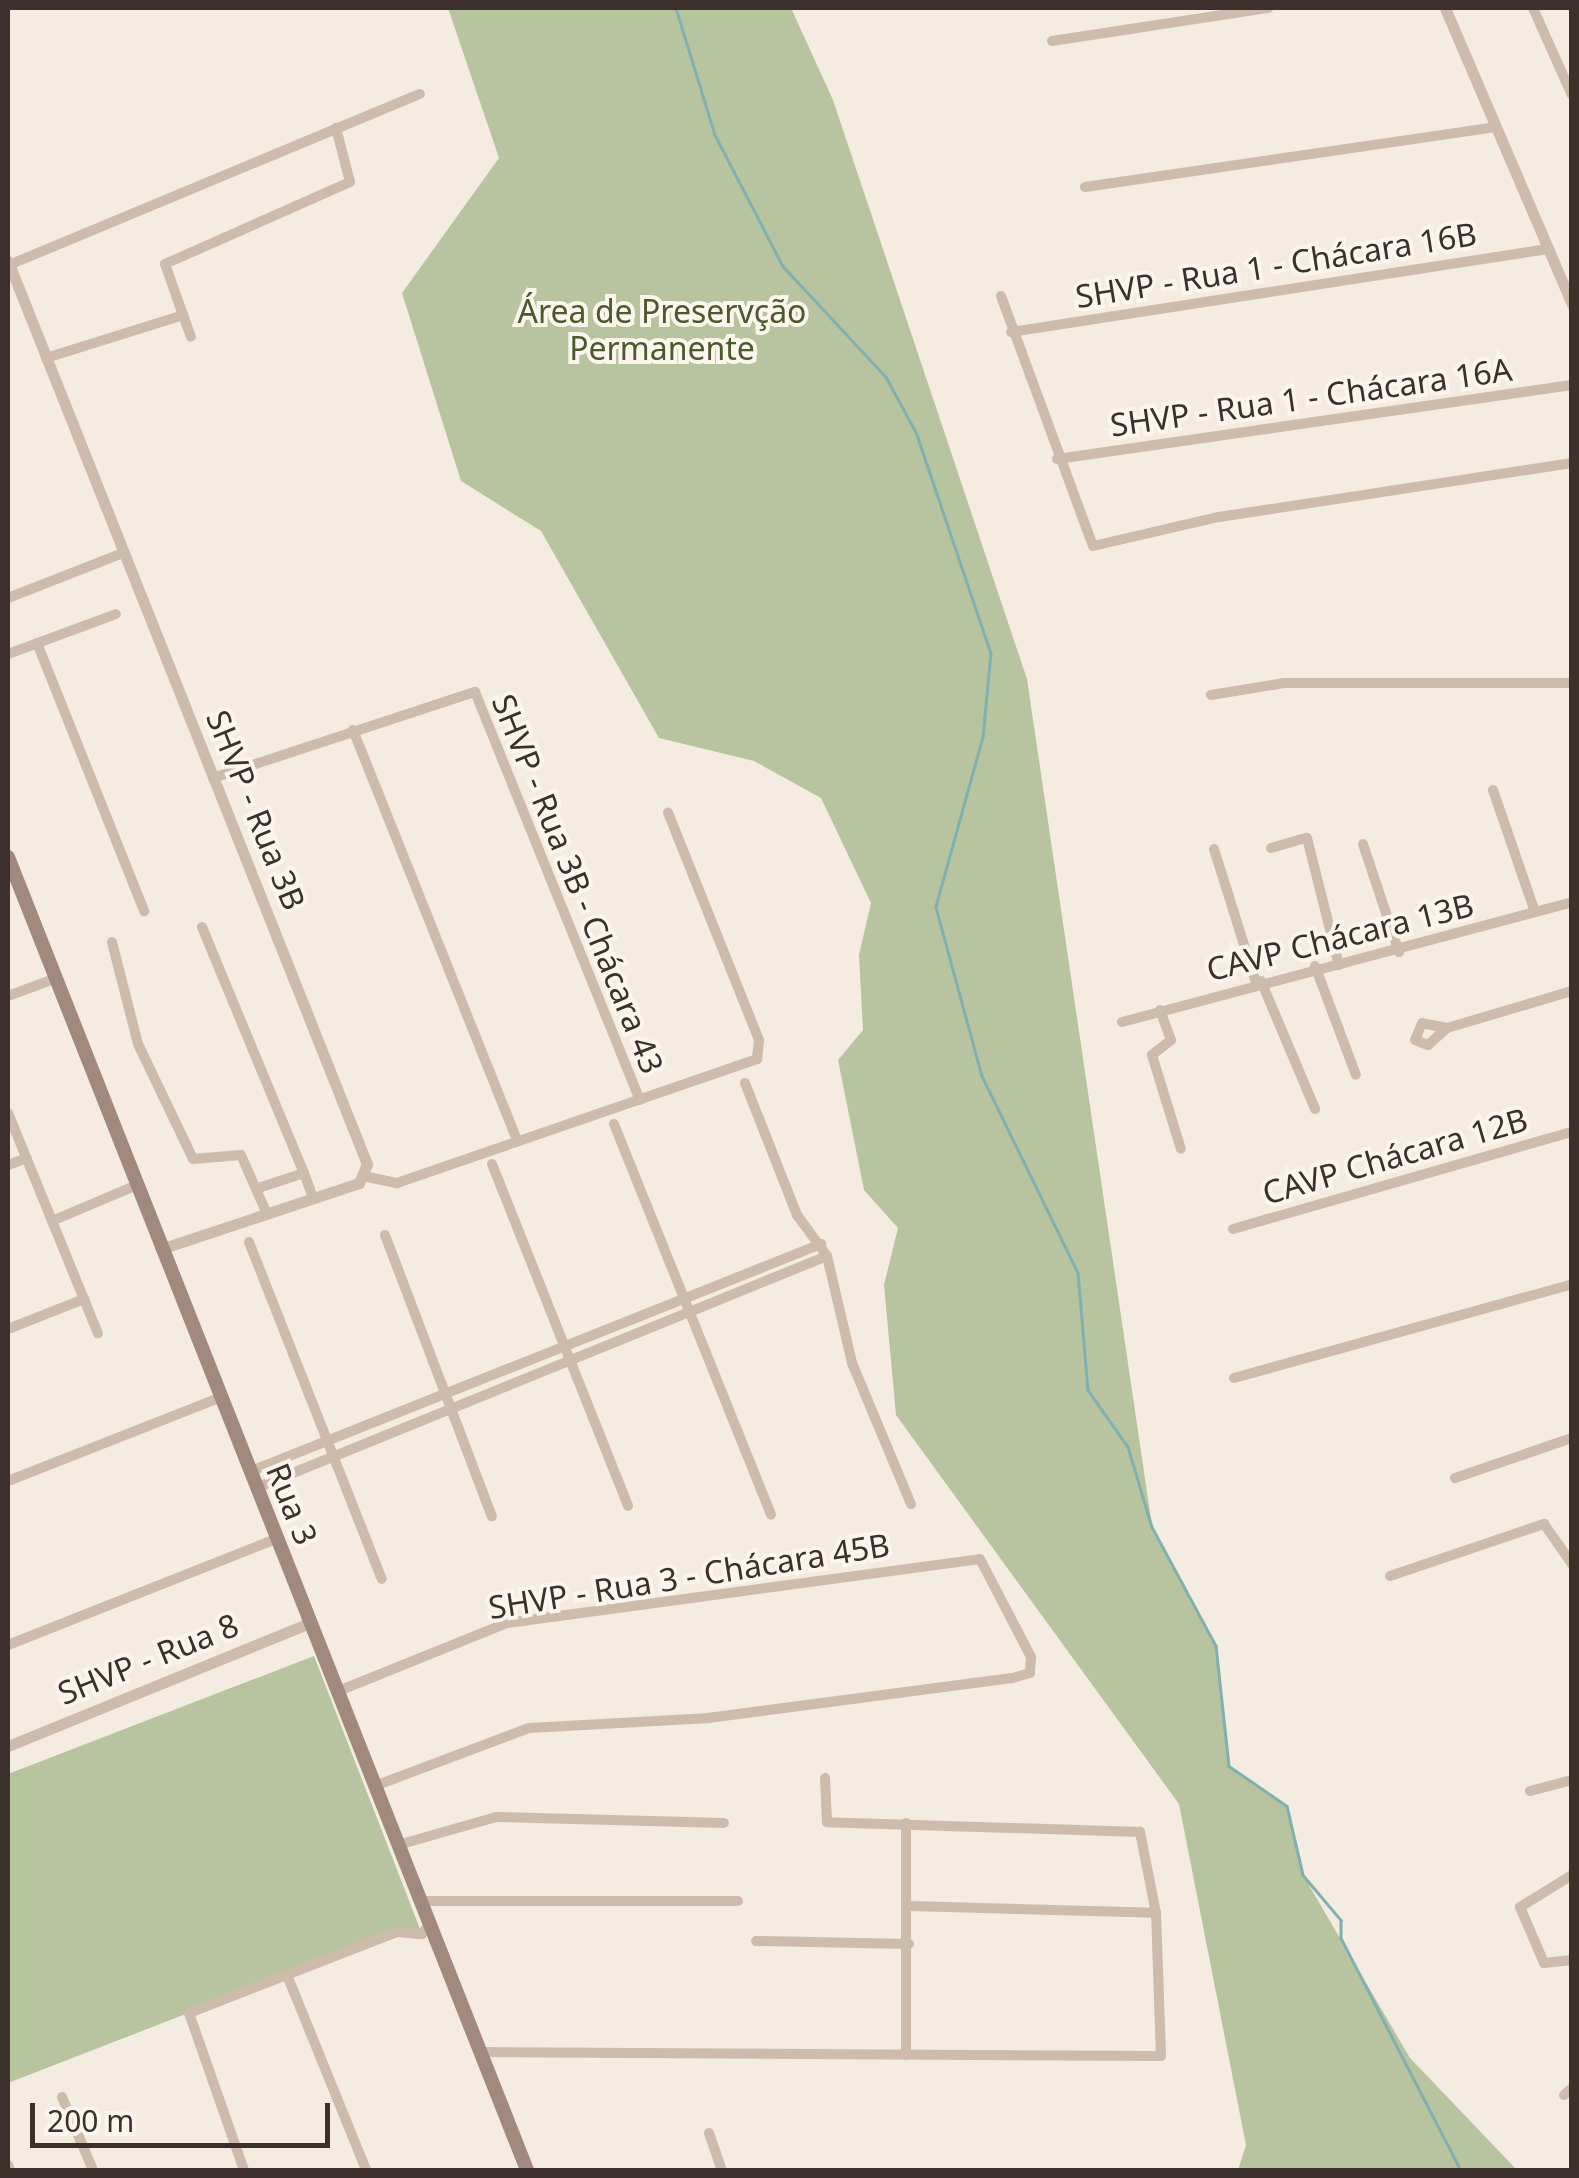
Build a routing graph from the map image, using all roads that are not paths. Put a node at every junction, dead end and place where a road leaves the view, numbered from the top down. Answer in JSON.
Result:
{"nodes":[{"id":1,"x":1268,"y":8,"type":"edge"},
{"id":2,"x":1444,"y":8,"type":"edge"},
{"id":3,"x":1533,"y":8,"type":"edge"},
{"id":4,"x":1052,"y":41,"type":"dead end"},
{"id":5,"x":420,"y":94,"type":"dead end"},
{"id":6,"x":1572,"y":95,"type":"edge"},
{"id":7,"x":336,"y":128,"type":"junction"},
{"id":8,"x":1496,"y":128,"type":"junction"},
{"id":9,"x":1085,"y":187,"type":"dead end"},
{"id":10,"x":1548,"y":249,"type":"junction"},
{"id":11,"x":8,"y":263,"type":"edge"},
{"id":12,"x":1000,"y":296,"type":"dead end"},
{"id":13,"x":1572,"y":306,"type":"edge"},
{"id":14,"x":183,"y":316,"type":"junction"},
{"id":15,"x":1012,"y":332,"type":"junction"},
{"id":16,"x":191,"y":337,"type":"dead end"},
{"id":17,"x":46,"y":358,"type":"junction"},
{"id":18,"x":1572,"y":385,"type":"edge"},
{"id":19,"x":1057,"y":459,"type":"junction"},
{"id":20,"x":1572,"y":463,"type":"edge"},
{"id":21,"x":123,"y":553,"type":"junction"},
{"id":22,"x":8,"y":598,"type":"edge"},
{"id":23,"x":116,"y":614,"type":"dead end"},
{"id":24,"x":37,"y":643,"type":"junction"},
{"id":25,"x":8,"y":654,"type":"edge"},
{"id":26,"x":1572,"y":683,"type":"edge"},
{"id":27,"x":1211,"y":695,"type":"dead end"},
{"id":28,"x":353,"y":730,"type":"junction"},
{"id":29,"x":213,"y":778,"type":"junction"},
{"id":30,"x":1492,"y":790,"type":"dead end"},
{"id":31,"x":668,"y":812,"type":"dead end"},
{"id":32,"x":1364,"y":844,"type":"dead end"},
{"id":33,"x":1271,"y":848,"type":"dead end"},
{"id":34,"x":1214,"y":849,"type":"dead end"},
{"id":35,"x":8,"y":858,"type":"edge"},
{"id":36,"x":1572,"y":902,"type":"edge"},
{"id":37,"x":144,"y":911,"type":"dead end"},
{"id":38,"x":1536,"y":912,"type":"junction"},
{"id":39,"x":202,"y":928,"type":"dead end"},
{"id":40,"x":112,"y":942,"type":"dead end"},
{"id":41,"x":1399,"y":952,"type":"junction"},
{"id":42,"x":1339,"y":965,"type":"junction"},
{"id":43,"x":1316,"y":966,"type":"junction"},
{"id":44,"x":54,"y":979,"type":"junction"},
{"id":45,"x":1258,"y":982,"type":"junction"},
{"id":46,"x":1572,"y":991,"type":"edge"},
{"id":47,"x":8,"y":996,"type":"edge"},
{"id":48,"x":1160,"y":1010,"type":"junction"},
{"id":49,"x":1122,"y":1022,"type":"dead end"},
{"id":50,"x":1448,"y":1028,"type":"dead end"},
{"id":51,"x":1356,"y":1076,"type":"dead end"},
{"id":52,"x":746,"y":1082,"type":"dead end"},
{"id":53,"x":640,"y":1100,"type":"junction"},
{"id":54,"x":1315,"y":1110,"type":"dead end"},
{"id":55,"x":8,"y":1114,"type":"edge"},
{"id":56,"x":614,"y":1124,"type":"dead end"},
{"id":57,"x":1572,"y":1132,"type":"edge"},
{"id":58,"x":517,"y":1141,"type":"junction"},
{"id":59,"x":1181,"y":1149,"type":"dead end"},
{"id":60,"x":27,"y":1158,"type":"junction"},
{"id":61,"x":492,"y":1164,"type":"dead end"},
{"id":62,"x":8,"y":1165,"type":"edge"},
{"id":63,"x":304,"y":1173,"type":"junction"},
{"id":64,"x":368,"y":1177,"type":"junction"},
{"id":65,"x":137,"y":1186,"type":"junction"},
{"id":66,"x":258,"y":1188,"type":"junction"},
{"id":67,"x":313,"y":1198,"type":"junction"},
{"id":68,"x":266,"y":1212,"type":"junction"},
{"id":69,"x":52,"y":1221,"type":"junction"},
{"id":70,"x":1233,"y":1229,"type":"dead end"},
{"id":71,"x":385,"y":1234,"type":"dead end"},
{"id":72,"x":249,"y":1242,"type":"dead end"},
{"id":73,"x":821,"y":1244,"type":"junction"},
{"id":74,"x":162,"y":1249,"type":"junction"},
{"id":75,"x":827,"y":1256,"type":"junction"},
{"id":76,"x":1572,"y":1284,"type":"edge"},
{"id":77,"x":84,"y":1299,"type":"junction"},
{"id":78,"x":687,"y":1303,"type":"junction"},
{"id":79,"x":8,"y":1330,"type":"edge"},
{"id":80,"x":98,"y":1333,"type":"dead end"},
{"id":81,"x":568,"y":1352,"type":"junction"},
{"id":82,"x":1234,"y":1378,"type":"dead end"},
{"id":83,"x":219,"y":1398,"type":"junction"},
{"id":84,"x":449,"y":1400,"type":"junction"},
{"id":85,"x":1572,"y":1438,"type":"edge"},
{"id":86,"x":331,"y":1447,"type":"junction"},
{"id":87,"x":296,"y":1454,"type":"junction"},
{"id":88,"x":301,"y":1467,"type":"junction"},
{"id":89,"x":249,"y":1472,"type":"junction"},
{"id":90,"x":1455,"y":1478,"type":"dead end"},
{"id":91,"x":8,"y":1482,"type":"edge"},
{"id":92,"x":256,"y":1488,"type":"junction"},
{"id":93,"x":910,"y":1504,"type":"dead end"},
{"id":94,"x":628,"y":1506,"type":"dead end"},
{"id":95,"x":772,"y":1514,"type":"dead end"},
{"id":96,"x":492,"y":1516,"type":"dead end"},
{"id":97,"x":276,"y":1539,"type":"junction"},
{"id":98,"x":1572,"y":1564,"type":"edge"},
{"id":99,"x":1390,"y":1576,"type":"dead end"},
{"id":100,"x":382,"y":1579,"type":"dead end"},
{"id":101,"x":310,"y":1623,"type":"junction"},
{"id":102,"x":8,"y":1645,"type":"edge"},
{"id":103,"x":336,"y":1692,"type":"junction"},
{"id":104,"x":8,"y":1746,"type":"edge"},
{"id":105,"x":824,"y":1778,"type":"dead end"},
{"id":106,"x":1572,"y":1780,"type":"edge"},
{"id":107,"x":374,"y":1786,"type":"junction"},
{"id":108,"x":1530,"y":1792,"type":"dead end"},
{"id":109,"x":724,"y":1822,"type":"dead end"},
{"id":110,"x":906,"y":1823,"type":"junction"},
{"id":111,"x":398,"y":1845,"type":"junction"},
{"id":112,"x":1572,"y":1875,"type":"edge"},
{"id":113,"x":420,"y":1901,"type":"junction"},
{"id":114,"x":738,"y":1902,"type":"dead end"},
{"id":115,"x":910,"y":1906,"type":"junction"},
{"id":116,"x":1156,"y":1913,"type":"junction"},
{"id":117,"x":430,"y":1924,"type":"junction"},
{"id":118,"x":756,"y":1941,"type":"dead end"},
{"id":119,"x":910,"y":1944,"type":"junction"},
{"id":120,"x":1572,"y":1960,"type":"edge"},
{"id":121,"x":288,"y":1975,"type":"junction"},
{"id":122,"x":480,"y":2052,"type":"junction"},
{"id":123,"x":906,"y":2055,"type":"junction"},
{"id":124,"x":62,"y":2097,"type":"dead end"},
{"id":125,"x":709,"y":2134,"type":"dead end"},
{"id":126,"x":93,"y":2170,"type":"edge"},
{"id":127,"x":244,"y":2170,"type":"edge"},
{"id":128,"x":366,"y":2170,"type":"edge"},
{"id":129,"x":527,"y":2170,"type":"edge"},
{"id":130,"x":722,"y":2170,"type":"edge"}],
"edges":[{"from":1,"to":4,"type":"street"},
{"from":2,"to":8,"type":"street"},
{"from":3,"to":6,"type":"street"},
{"from":5,"to":7,"type":"street"},
{"from":7,"to":11,"type":"street"},
{"from":7,"to":14,"type":"street"},
{"from":8,"to":9,"type":"street"},
{"from":8,"to":10,"type":"street"},
{"from":10,"to":13,"type":"street"},
{"from":10,"to":15,"type":"street","name":"SHVP - Rua 1 - Chácara 16B"},
{"from":11,"to":17,"type":"street","name":"SHVP - Rua 3B"},
{"from":12,"to":15,"type":"street"},
{"from":14,"to":16,"type":"street"},
{"from":14,"to":17,"type":"street"},
{"from":15,"to":19,"type":"street"},
{"from":17,"to":21,"type":"street","name":"SHVP - Rua 3B"},
{"from":18,"to":19,"type":"street","name":"SHVP - Rua 1 - Chácara 16A"},
{"from":19,"to":20,"type":"street"},
{"from":21,"to":22,"type":"street"},
{"from":21,"to":29,"type":"street","name":"SHVP - Rua 3B"},
{"from":23,"to":24,"type":"street"},
{"from":24,"to":25,"type":"street"},
{"from":24,"to":37,"type":"street"},
{"from":26,"to":27,"type":"street"},
{"from":28,"to":29,"type":"street","name":"SHVP - Rua 3B - Chácara 43"},
{"from":28,"to":53,"type":"street","name":"SHVP - Rua 3B - Chácara 43"},
{"from":28,"to":58,"type":"street"},
{"from":29,"to":64,"type":"street","name":"SHVP - Rua 3B"},
{"from":30,"to":38,"type":"street"},
{"from":31,"to":53,"type":"street","name":"SHVP - Rua 3B - Chácara 43"},
{"from":32,"to":41,"type":"street"},
{"from":33,"to":42,"type":"street"},
{"from":34,"to":45,"type":"street"},
{"from":35,"to":44,"type":"main road","name":"Rua 3"},
{"from":36,"to":38,"type":"street","name":"CAVP Chácara 13B"},
{"from":38,"to":41,"type":"street","name":"CAVP Chácara 13B"},
{"from":39,"to":63,"type":"street"},
{"from":40,"to":66,"type":"street"},
{"from":41,"to":42,"type":"street","name":"CAVP Chácara 13B"},
{"from":42,"to":43,"type":"street","name":"CAVP Chácara 13B"},
{"from":43,"to":45,"type":"street","name":"CAVP Chácara 13B"},
{"from":43,"to":51,"type":"street"},
{"from":44,"to":47,"type":"street"},
{"from":44,"to":65,"type":"main road","name":"Rua 3"},
{"from":45,"to":48,"type":"street","name":"CAVP Chácara 13B"},
{"from":45,"to":54,"type":"street"},
{"from":46,"to":50,"type":"street"},
{"from":48,"to":49,"type":"street","name":"CAVP Chácara 13B"},
{"from":48,"to":59,"type":"street"},
{"from":52,"to":73,"type":"street"},
{"from":53,"to":58,"type":"street","name":"SHVP - Rua 3B - Chácara 43"},
{"from":55,"to":60,"type":"street"},
{"from":56,"to":78,"type":"street"},
{"from":57,"to":70,"type":"street","name":"CAVP Chácara 12B"},
{"from":58,"to":64,"type":"street","name":"SHVP - Rua 3B - Chácara 43"},
{"from":60,"to":62,"type":"street"},
{"from":60,"to":69,"type":"street"},
{"from":61,"to":81,"type":"street"},
{"from":63,"to":66,"type":"street"},
{"from":63,"to":67,"type":"street"},
{"from":64,"to":67,"type":"street"},
{"from":65,"to":69,"type":"street"},
{"from":65,"to":74,"type":"main road","name":"Rua 3"},
{"from":66,"to":68,"type":"street"},
{"from":67,"to":68,"type":"street"},
{"from":68,"to":74,"type":"street"},
{"from":69,"to":77,"type":"street"},
{"from":71,"to":84,"type":"street"},
{"from":72,"to":86,"type":"street"},
{"from":73,"to":75,"type":"street"},
{"from":73,"to":78,"type":"street"},
{"from":74,"to":83,"type":"main road","name":"Rua 3"},
{"from":75,"to":78,"type":"street"},
{"from":75,"to":93,"type":"street"},
{"from":76,"to":82,"type":"street"},
{"from":77,"to":79,"type":"street"},
{"from":77,"to":80,"type":"street"},
{"from":78,"to":81,"type":"street"},
{"from":78,"to":95,"type":"street"},
{"from":81,"to":84,"type":"street"},
{"from":81,"to":94,"type":"street"},
{"from":83,"to":89,"type":"main road","name":"Rua 3"},
{"from":83,"to":91,"type":"street"},
{"from":84,"to":86,"type":"street"},
{"from":84,"to":96,"type":"street"},
{"from":85,"to":90,"type":"street"},
{"from":86,"to":87,"type":"street"},
{"from":86,"to":88,"type":"street"},
{"from":86,"to":100,"type":"street"},
{"from":87,"to":88,"type":"street"},
{"from":87,"to":89,"type":"street"},
{"from":88,"to":92,"type":"street"},
{"from":89,"to":92,"type":"main road","name":"Rua 3"},
{"from":92,"to":97,"type":"main road","name":"Rua 3"},
{"from":97,"to":101,"type":"main road","name":"Rua 3"},
{"from":97,"to":102,"type":"street"},
{"from":98,"to":99,"type":"street"},
{"from":101,"to":103,"type":"main road","name":"Rua 3"},
{"from":101,"to":104,"type":"street","name":"SHVP - Rua 8"},
{"from":103,"to":107,"type":"main road","name":"Rua 3"},
{"from":103,"to":107,"type":"street","name":"SHVP - Rua 3 - Chácara 45B"},
{"from":105,"to":110,"type":"street"},
{"from":106,"to":108,"type":"street"},
{"from":107,"to":111,"type":"main road","name":"Rua 3"},
{"from":109,"to":111,"type":"street"},
{"from":110,"to":115,"type":"street"},
{"from":110,"to":116,"type":"street"},
{"from":111,"to":113,"type":"main road","name":"Rua 3"},
{"from":112,"to":120,"type":"street"},
{"from":113,"to":114,"type":"street"},
{"from":113,"to":117,"type":"main road","name":"Rua 3"},
{"from":115,"to":116,"type":"street"},
{"from":115,"to":119,"type":"street"},
{"from":116,"to":123,"type":"street"},
{"from":117,"to":121,"type":"street"},
{"from":117,"to":122,"type":"main road","name":"Rua 3"},
{"from":118,"to":119,"type":"street"},
{"from":119,"to":123,"type":"street"},
{"from":121,"to":127,"type":"street"},
{"from":121,"to":128,"type":"street"},
{"from":122,"to":123,"type":"street"},
{"from":122,"to":129,"type":"main road","name":"Rua 3"},
{"from":124,"to":126,"type":"street"},
{"from":125,"to":130,"type":"street"}]}
